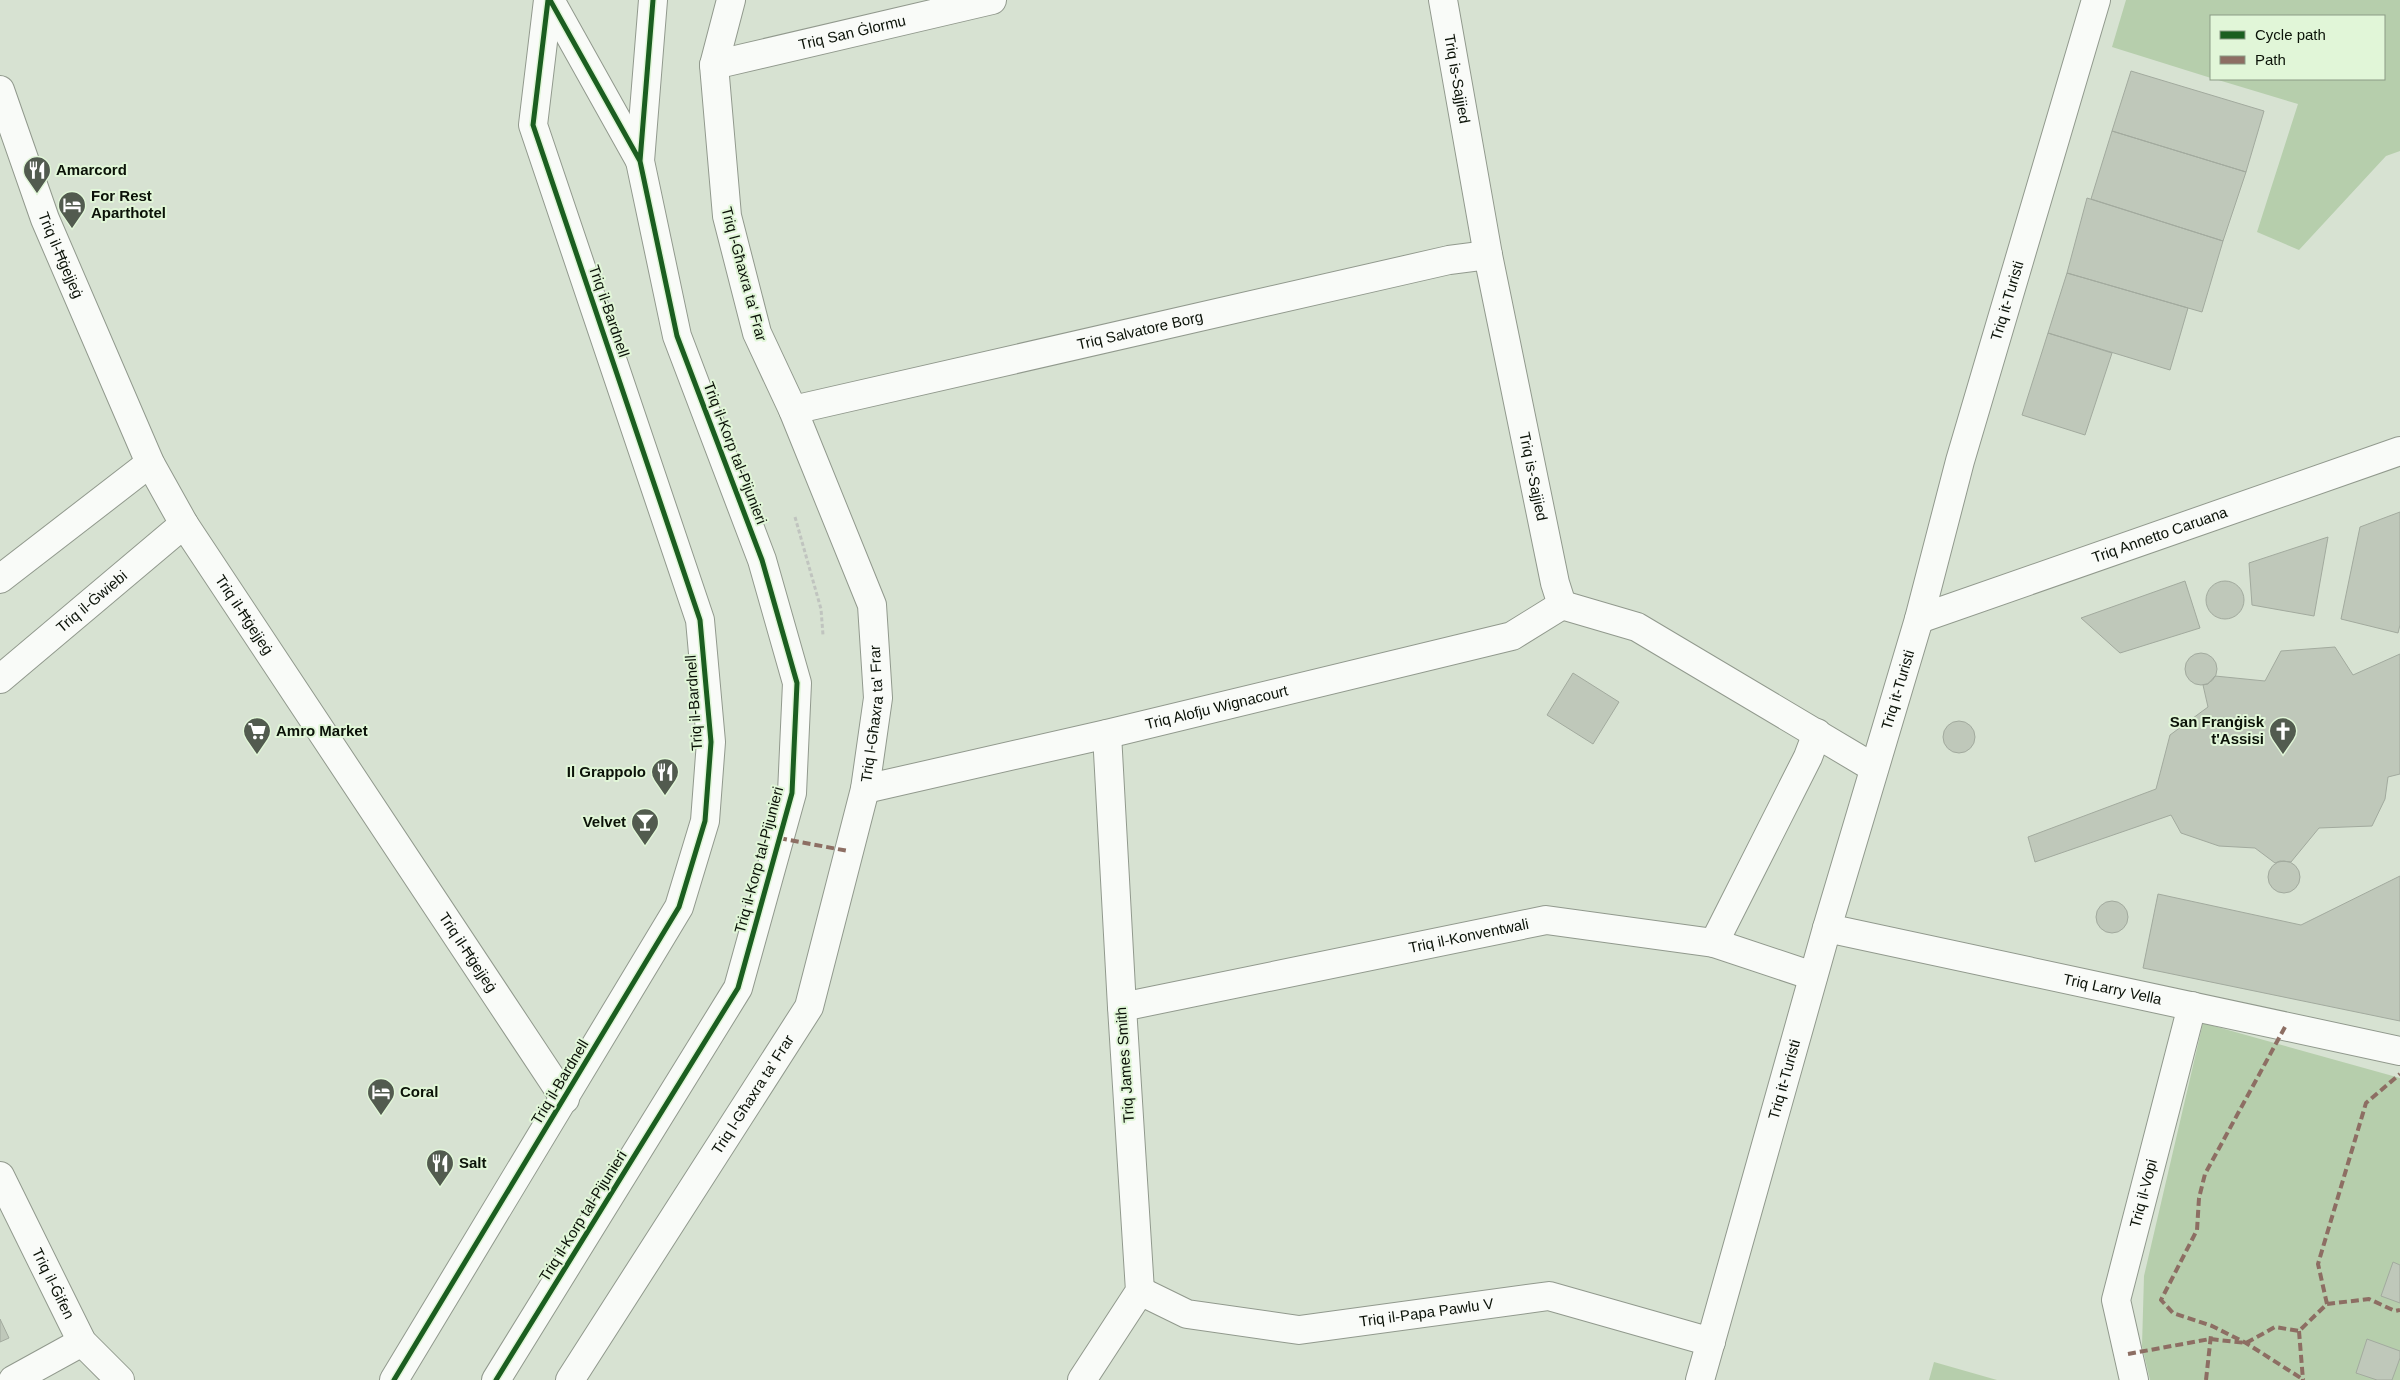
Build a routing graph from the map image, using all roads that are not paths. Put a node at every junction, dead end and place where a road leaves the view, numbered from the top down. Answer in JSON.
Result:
{"nodes":[{"id":1,"x":549,"y":0,"type":"edge"},
{"id":2,"x":653,"y":0,"type":"edge"},
{"id":3,"x":731,"y":0,"type":"edge"},
{"id":4,"x":992,"y":0,"type":"edge"},
{"id":5,"x":1443,"y":0,"type":"edge"},
{"id":6,"x":2096,"y":0,"type":"edge"},
{"id":7,"x":714,"y":65,"type":"junction"},
{"id":8,"x":0,"y":90,"type":"edge"},
{"id":9,"x":640,"y":161,"type":"junction"},
{"id":10,"x":1488,"y":255,"type":"junction"},
{"id":11,"x":793,"y":410,"type":"junction"},
{"id":12,"x":2400,"y":451,"type":"edge"},
{"id":13,"x":150,"y":463,"type":"junction"},
{"id":14,"x":184,"y":524,"type":"junction"},
{"id":15,"x":0,"y":579,"type":"edge"},
{"id":16,"x":1562,"y":605,"type":"junction"},
{"id":17,"x":1919,"y":620,"type":"junction"},
{"id":18,"x":0,"y":679,"type":"edge"},
{"id":19,"x":1817,"y":733,"type":"junction"},
{"id":20,"x":1107,"y":734,"type":"junction"},
{"id":21,"x":1874,"y":768,"type":"junction"},
{"id":22,"x":865,"y":788,"type":"junction"},
{"id":23,"x":1827,"y":928,"type":"junction"},
{"id":24,"x":1714,"y":943,"type":"junction"},
{"id":25,"x":1814,"y":976,"type":"junction"},
{"id":26,"x":2192,"y":1006,"type":"junction"},
{"id":27,"x":1122,"y":1008,"type":"junction"},
{"id":28,"x":2400,"y":1051,"type":"edge"},
{"id":29,"x":565,"y":1099,"type":"junction"},
{"id":30,"x":0,"y":1176,"type":"edge"},
{"id":31,"x":1140,"y":1292,"type":"junction"},
{"id":32,"x":82,"y":1342,"type":"junction"},
{"id":33,"x":1711,"y":1342,"type":"junction"},
{"id":34,"x":13,"y":1380,"type":"edge"},
{"id":35,"x":120,"y":1380,"type":"edge"},
{"id":36,"x":394,"y":1380,"type":"edge"},
{"id":37,"x":496,"y":1380,"type":"edge"},
{"id":38,"x":570,"y":1380,"type":"edge"},
{"id":39,"x":1082,"y":1380,"type":"edge"},
{"id":40,"x":1700,"y":1380,"type":"edge"},
{"id":41,"x":2134,"y":1380,"type":"edge"}],
"edges":[{"from":1,"to":9,"type":"street"},
{"from":1,"to":29,"type":"street","name":"Triq il-Bardnell"},
{"from":2,"to":9,"type":"street","name":"Triq il-Korp tal-Pijunieri"},
{"from":3,"to":7,"type":"street","name":"Triq l-Għaxra ta' Frar"},
{"from":4,"to":7,"type":"street","name":"Triq San Ġlormu"},
{"from":5,"to":10,"type":"street","name":"Triq is-Sajjied"},
{"from":6,"to":17,"type":"street","name":"Triq it-Turisti"},
{"from":7,"to":11,"type":"street","name":"Triq l-Għaxra ta' Frar"},
{"from":8,"to":13,"type":"street","name":"Triq il-Ħġejjeġ"},
{"from":9,"to":37,"type":"street","name":"Triq il-Korp tal-Pijunieri"},
{"from":10,"to":11,"type":"street","name":"Triq Salvatore Borg"},
{"from":10,"to":16,"type":"street","name":"Triq is-Sajjied"},
{"from":11,"to":22,"type":"street","name":"Triq l-Għaxra ta' Frar"},
{"from":12,"to":17,"type":"street","name":"Triq Annetto Caruana"},
{"from":13,"to":14,"type":"street","name":"Triq il-Ħġejjeġ"},
{"from":13,"to":15,"type":"street"},
{"from":14,"to":18,"type":"street","name":"Triq il-Ġwiebi"},
{"from":14,"to":29,"type":"street","name":"Triq il-Ħġejjeġ"},
{"from":16,"to":19,"type":"street"},
{"from":16,"to":20,"type":"street","name":"Triq Alofju Wignacourt"},
{"from":17,"to":21,"type":"street","name":"Triq it-Turisti"},
{"from":19,"to":21,"type":"street"},
{"from":19,"to":24,"type":"street"},
{"from":20,"to":22,"type":"street","name":"Triq Alofju Wignacourt"},
{"from":20,"to":27,"type":"street","name":"Triq James Smith"},
{"from":21,"to":23,"type":"street","name":"Triq it-Turisti"},
{"from":22,"to":38,"type":"street","name":"Triq l-Għaxra ta' Frar"},
{"from":23,"to":25,"type":"street","name":"Triq it-Turisti"},
{"from":23,"to":26,"type":"street","name":"Triq Larry Vella"},
{"from":24,"to":25,"type":"street","name":"Triq il-Konventwali"},
{"from":24,"to":27,"type":"street","name":"Triq il-Konventwali"},
{"from":25,"to":33,"type":"street","name":"Triq it-Turisti"},
{"from":26,"to":28,"type":"street","name":"Triq Larry Vella"},
{"from":26,"to":41,"type":"street","name":"Triq il-Vopi"},
{"from":27,"to":31,"type":"street","name":"Triq James Smith"},
{"from":29,"to":36,"type":"street","name":"Triq il-Bardnell"},
{"from":30,"to":32,"type":"street","name":"Triq il-Ġifen"},
{"from":31,"to":33,"type":"street","name":"Triq il-Papa Pawlu V"},
{"from":31,"to":39,"type":"street"},
{"from":32,"to":34,"type":"street"},
{"from":32,"to":35,"type":"street","name":"Triq il-Ġifen"},
{"from":33,"to":40,"type":"street","name":"Triq it-Turisti"}]}
